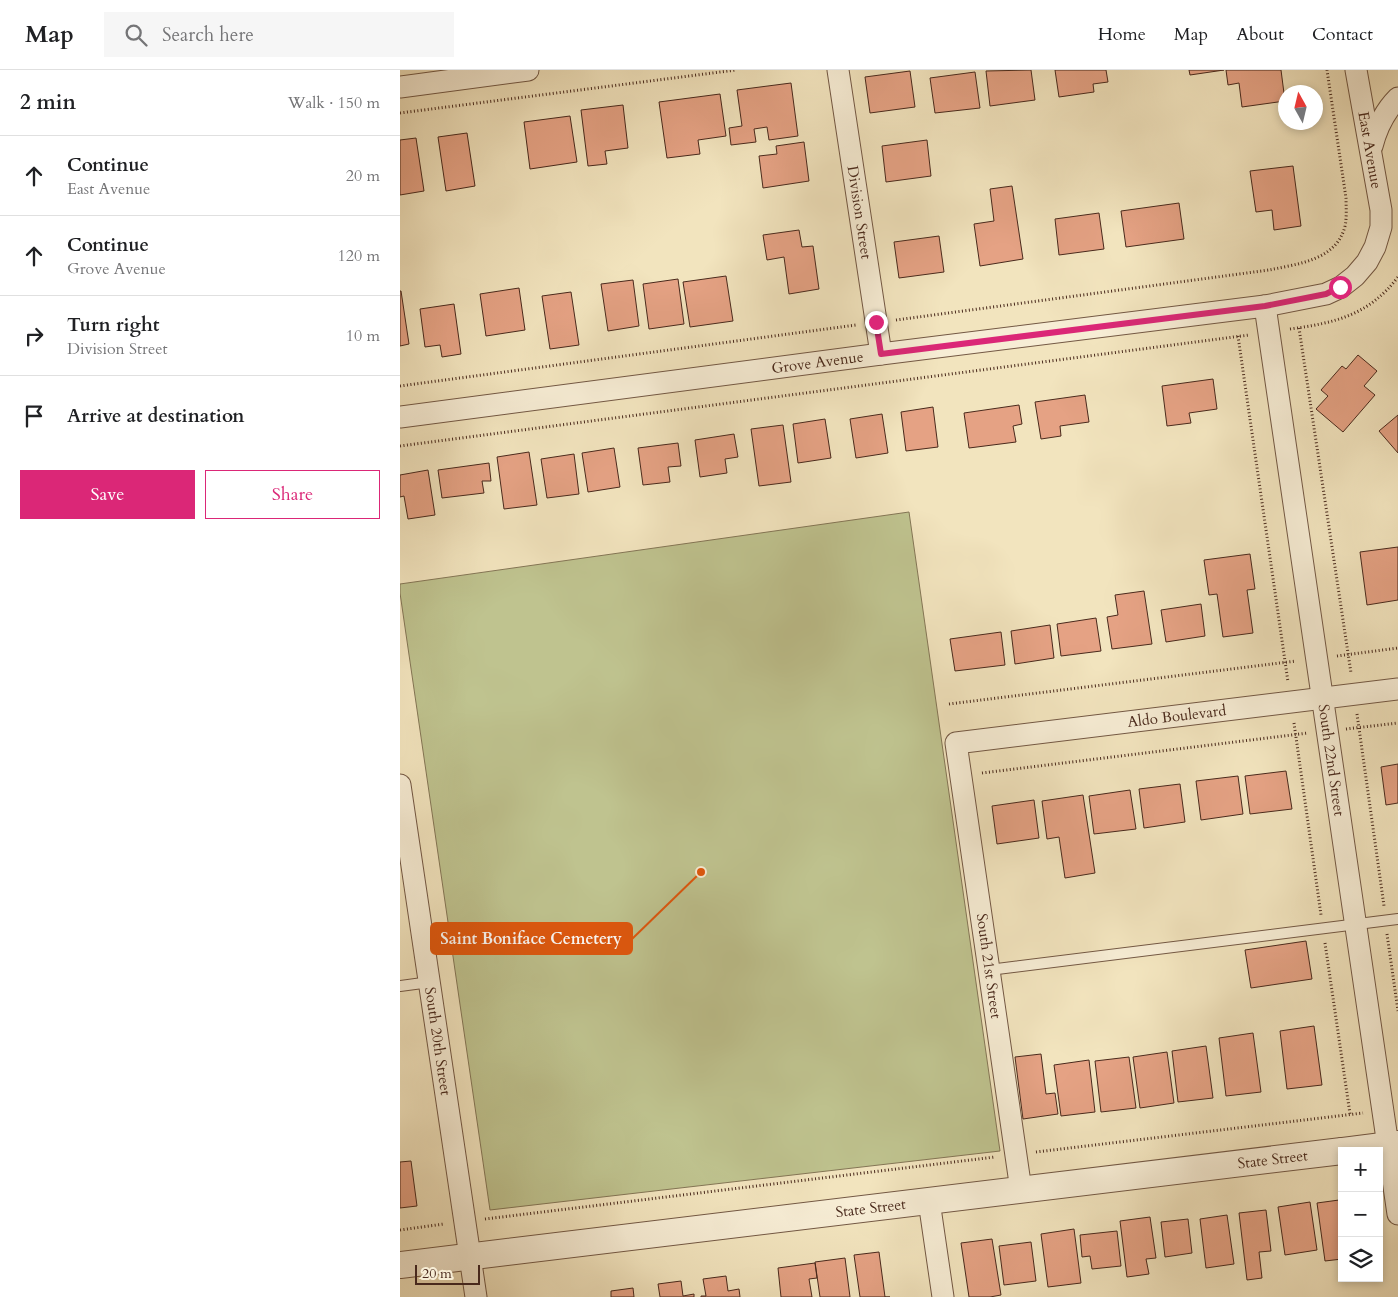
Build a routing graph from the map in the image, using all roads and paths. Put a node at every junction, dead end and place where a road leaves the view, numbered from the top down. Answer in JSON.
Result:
{"nodes":[{"id":1,"x":528,"y":70,"type":"edge"},
{"id":2,"x":736,"y":70,"type":"edge"},
{"id":3,"x":838,"y":70,"type":"edge"},
{"id":4,"x":1327,"y":70,"type":"edge"},
{"id":5,"x":1356,"y":70,"type":"edge"},
{"id":6,"x":400,"y":87,"type":"edge"},
{"id":7,"x":1398,"y":98,"type":"edge"},
{"id":8,"x":400,"y":113,"type":"edge"},
{"id":9,"x":1371,"y":151,"type":"junction"},
{"id":10,"x":1398,"y":277,"type":"edge"},
{"id":11,"x":1265,"y":306,"type":"junction"},
{"id":12,"x":876,"y":322,"type":"junction"},
{"id":13,"x":1299,"y":328,"type":"junction"},
{"id":14,"x":1268,"y":332,"type":"junction"},
{"id":15,"x":1238,"y":336,"type":"junction"},
{"id":16,"x":881,"y":354,"type":"junction"},
{"id":17,"x":400,"y":386,"type":"edge"},
{"id":18,"x":400,"y":416,"type":"edge"},
{"id":19,"x":400,"y":446,"type":"edge"},
{"id":20,"x":1398,"y":648,"type":"edge"},
{"id":21,"x":1348,"y":654,"type":"junction"},
{"id":22,"x":1316,"y":658,"type":"junction"},
{"id":23,"x":1285,"y":662,"type":"junction"},
{"id":24,"x":1398,"y":689,"type":"edge"},
{"id":25,"x":1354,"y":695,"type":"junction"},
{"id":26,"x":1322,"y":699,"type":"junction"},
{"id":27,"x":1291,"y":702,"type":"junction"},
{"id":28,"x":949,"y":704,"type":"dead end"},
{"id":29,"x":1398,"y":723,"type":"edge"},
{"id":30,"x":1359,"y":727,"type":"junction"},
{"id":31,"x":1327,"y":731,"type":"junction"},
{"id":32,"x":1296,"y":735,"type":"junction"},
{"id":33,"x":956,"y":743,"type":"joint"},
{"id":34,"x":960,"y":776,"type":"junction"},
{"id":35,"x":400,"y":785,"type":"edge"},
{"id":36,"x":1398,"y":919,"type":"edge"},
{"id":37,"x":1386,"y":920,"type":"junction"},
{"id":38,"x":1355,"y":924,"type":"junction"},
{"id":39,"x":989,"y":970,"type":"junction"},
{"id":40,"x":430,"y":982,"type":"junction"},
{"id":41,"x":400,"y":986,"type":"edge"},
{"id":42,"x":1398,"y":1011,"type":"edge"},
{"id":43,"x":1383,"y":1110,"type":"junction"},
{"id":44,"x":1393,"y":1145,"type":"edge"},
{"id":45,"x":1376,"y":1147,"type":"edge"},
{"id":46,"x":1338,"y":1151,"type":"edge"},
{"id":47,"x":1016,"y":1155,"type":"junction"},
{"id":48,"x":1021,"y":1190,"type":"junction"},
{"id":49,"x":929,"y":1201,"type":"junction"},
{"id":50,"x":1398,"y":1214,"type":"edge"},
{"id":51,"x":465,"y":1222,"type":"junction"},
{"id":52,"x":400,"y":1230,"type":"edge"},
{"id":53,"x":470,"y":1256,"type":"junction"},
{"id":54,"x":400,"y":1265,"type":"edge"},
{"id":55,"x":476,"y":1297,"type":"edge"},
{"id":56,"x":943,"y":1297,"type":"edge"}],
"edges":[{"from":1,"to":6,"type":"street"},
{"from":2,"to":8,"type":"path"},
{"from":3,"to":12,"type":"street","name":"Division Street"},
{"from":4,"to":12,"type":"path"},
{"from":5,"to":9,"type":"street","name":"East Avenue"},
{"from":7,"to":9,"type":"street"},
{"from":9,"to":11,"type":"street","name":"East Avenue"},
{"from":10,"to":13,"type":"path"},
{"from":11,"to":14,"type":"street","name":"South 22nd Street"},
{"from":11,"to":16,"type":"street","name":"Grove Avenue"},
{"from":12,"to":16,"type":"street","name":"Division Street"},
{"from":12,"to":17,"type":"path"},
{"from":13,"to":14,"type":"path"},
{"from":13,"to":21,"type":"path"},
{"from":14,"to":15,"type":"path"},
{"from":14,"to":22,"type":"street","name":"South 22nd Street"},
{"from":15,"to":19,"type":"path"},
{"from":15,"to":23,"type":"path"},
{"from":16,"to":18,"type":"street","name":"Grove Avenue"},
{"from":20,"to":21,"type":"path"},
{"from":21,"to":22,"type":"path"},
{"from":21,"to":25,"type":"path"},
{"from":22,"to":23,"type":"path"},
{"from":22,"to":26,"type":"street","name":"South 22nd Street"},
{"from":23,"to":27,"type":"path"},
{"from":23,"to":28,"type":"path"},
{"from":24,"to":25,"type":"street","name":"Aldo Boulevard"},
{"from":25,"to":26,"type":"street","name":"Aldo Boulevard"},
{"from":25,"to":30,"type":"path"},
{"from":26,"to":27,"type":"street","name":"Aldo Boulevard"},
{"from":26,"to":31,"type":"street","name":"South 22nd Street"},
{"from":27,"to":32,"type":"path"},
{"from":27,"to":33,"type":"street","name":"Aldo Boulevard"},
{"from":29,"to":30,"type":"path"},
{"from":30,"to":31,"type":"path"},
{"from":30,"to":37,"type":"path"},
{"from":31,"to":32,"type":"path"},
{"from":31,"to":38,"type":"street","name":"South 22nd Street"},
{"from":32,"to":34,"type":"path"},
{"from":33,"to":34,"type":"street","name":"South 21st Street"},
{"from":34,"to":39,"type":"street","name":"South 21st Street"},
{"from":35,"to":40,"type":"street","name":"South 20th Street"},
{"from":36,"to":37,"type":"lane"},
{"from":37,"to":38,"type":"lane"},
{"from":37,"to":42,"type":"path"},
{"from":38,"to":39,"type":"lane"},
{"from":38,"to":43,"type":"street","name":"South 22nd Street"},
{"from":39,"to":47,"type":"street","name":"South 21st Street"},
{"from":40,"to":41,"type":"lane"},
{"from":40,"to":51,"type":"street","name":"South 20th Street"},
{"from":43,"to":44,"type":"street","name":"South 22nd Street"},
{"from":43,"to":47,"type":"path"},
{"from":44,"to":45,"type":"street","name":"State Street"},
{"from":44,"to":50,"type":"street","name":"South 22nd Street"},
{"from":46,"to":48,"type":"street","name":"State Street"},
{"from":47,"to":48,"type":"street","name":"South 21st Street"},
{"from":47,"to":51,"type":"path"},
{"from":48,"to":49,"type":"street","name":"State Street"},
{"from":49,"to":53,"type":"street","name":"State Street"},
{"from":49,"to":56,"type":"street"},
{"from":51,"to":52,"type":"path"},
{"from":51,"to":53,"type":"street","name":"South 20th Street"},
{"from":53,"to":54,"type":"street","name":"State Street"},
{"from":53,"to":55,"type":"street","name":"South 20th Street"}]}
